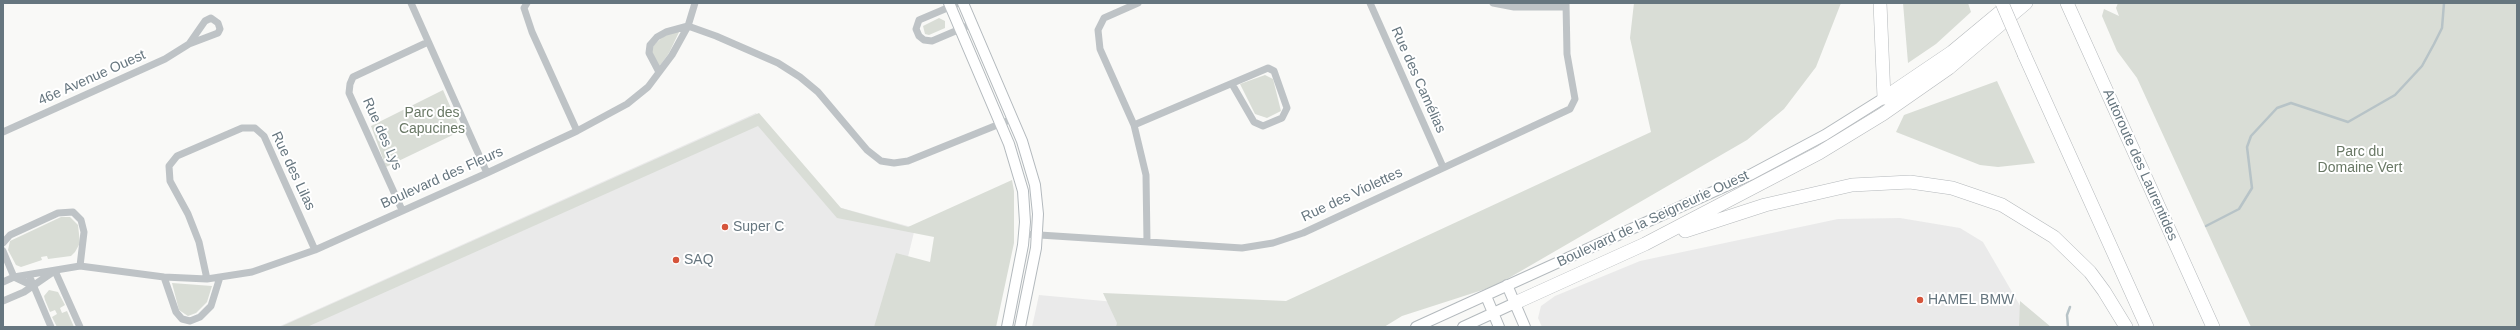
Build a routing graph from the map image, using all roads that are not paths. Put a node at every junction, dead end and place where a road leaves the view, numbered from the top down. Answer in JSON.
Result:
{"nodes":[{"id":1,"x":411,"y":3,"type":"edge"},
{"id":2,"x":527,"y":3,"type":"edge"},
{"id":3,"x":695,"y":3,"type":"edge"},
{"id":4,"x":963,"y":3,"type":"edge"},
{"id":5,"x":1138,"y":3,"type":"edge"},
{"id":6,"x":1370,"y":3,"type":"edge"},
{"id":7,"x":1492,"y":3,"type":"edge"},
{"id":8,"x":1880,"y":3,"type":"edge"},
{"id":9,"x":2002,"y":3,"type":"edge"},
{"id":10,"x":2010,"y":3,"type":"edge"},
{"id":11,"x":2026,"y":3,"type":"edge"},
{"id":12,"x":953,"y":4,"type":"edge"},
{"id":13,"x":1565,"y":5,"type":"edge"},
{"id":14,"x":2068,"y":6,"type":"edge"},
{"id":15,"x":972,"y":24,"type":"junction"},
{"id":16,"x":688,"y":26,"type":"junction"},
{"id":17,"x":960,"y":29,"type":"junction"},
{"id":18,"x":428,"y":42,"type":"junction"},
{"id":19,"x":189,"y":44,"type":"dead end"},
{"id":20,"x":659,"y":72,"type":"junction"},
{"id":21,"x":1232,"y":84,"type":"junction"},
{"id":22,"x":1884,"y":98,"type":"junction"},
{"id":23,"x":1012,"y":119,"type":"junction"},
{"id":24,"x":1001,"y":124,"type":"junction"},
{"id":25,"x":1134,"y":125,"type":"junction"},
{"id":26,"x":577,"y":131,"type":"junction"},
{"id":27,"x":3,"y":132,"type":"edge"},
{"id":28,"x":1443,"y":167,"type":"junction"},
{"id":29,"x":487,"y":173,"type":"junction"},
{"id":30,"x":402,"y":210,"type":"junction"},
{"id":31,"x":1024,"y":234,"type":"junction"},
{"id":32,"x":1037,"y":235,"type":"junction"},
{"id":33,"x":1147,"y":242,"type":"junction"},
{"id":34,"x":3,"y":243,"type":"edge"},
{"id":35,"x":1645,"y":244,"type":"junction"},
{"id":36,"x":315,"y":250,"type":"junction"},
{"id":37,"x":3,"y":251,"type":"edge"},
{"id":38,"x":80,"y":266,"type":"junction"},
{"id":39,"x":55,"y":271,"type":"junction"},
{"id":40,"x":29,"y":275,"type":"junction"},
{"id":41,"x":14,"y":277,"type":"junction"},
{"id":42,"x":164,"y":277,"type":"junction"},
{"id":43,"x":220,"y":277,"type":"junction"},
{"id":44,"x":207,"y":279,"type":"junction"},
{"id":45,"x":3,"y":282,"type":"edge"},
{"id":46,"x":1507,"y":285,"type":"junction"},
{"id":47,"x":33,"y":286,"type":"junction"},
{"id":48,"x":1486,"y":296,"type":"junction"},
{"id":49,"x":3,"y":301,"type":"edge"},
{"id":50,"x":1515,"y":303,"type":"junction"},
{"id":51,"x":1493,"y":313,"type":"junction"},
{"id":52,"x":51,"y":327,"type":"edge"},
{"id":53,"x":80,"y":327,"type":"edge"},
{"id":54,"x":1007,"y":327,"type":"edge"},
{"id":55,"x":1020,"y":327,"type":"edge"},
{"id":56,"x":1416,"y":327,"type":"edge"},
{"id":57,"x":1463,"y":327,"type":"edge"},
{"id":58,"x":1499,"y":327,"type":"edge"},
{"id":59,"x":1526,"y":327,"type":"edge"},
{"id":60,"x":2126,"y":327,"type":"edge"},
{"id":61,"x":2147,"y":327,"type":"edge"},
{"id":62,"x":2213,"y":327,"type":"edge"}],
"edges":[{"from":1,"to":18,"type":"street"},
{"from":2,"to":26,"type":"street"},
{"from":3,"to":16,"type":"street","name":"Boulevard des Fleurs"},
{"from":4,"to":15,"type":"street"},
{"from":5,"to":25,"type":"street"},
{"from":6,"to":28,"type":"street","name":"Rue des Camélias"},
{"from":7,"to":13,"type":"street"},
{"from":8,"to":22,"type":"highway"},
{"from":9,"to":61,"type":"highway","bridge":true},
{"from":10,"to":22,"type":"highway"},
{"from":11,"to":35,"type":"highway"},
{"from":12,"to":17,"type":"street"},
{"from":12,"to":17,"type":"street"},
{"from":13,"to":28,"type":"street","name":"Rue des Violettes"},
{"from":14,"to":62,"type":"highway","name":"Autoroute des Laurentides"},
{"from":15,"to":17,"type":"street"},
{"from":15,"to":23,"type":"street"},
{"from":16,"to":20,"type":"street","name":"Boulevard des Fleurs"},
{"from":16,"to":20,"type":"street"},
{"from":16,"to":24,"type":"street"},
{"from":17,"to":24,"type":"street"},
{"from":18,"to":29,"type":"street"},
{"from":18,"to":30,"type":"street","name":"Rue des Lys"},
{"from":19,"to":27,"type":"street","name":"46e Avenue Ouest"},
{"from":20,"to":26,"type":"street","name":"Boulevard des Fleurs"},
{"from":21,"to":21,"type":"street"},
{"from":21,"to":25,"type":"street"},
{"from":22,"to":46,"type":"street","name":"Boulevard de la Seigneurie Ouest"},
{"from":23,"to":24,"type":"street"},
{"from":23,"to":32,"type":"street"},
{"from":24,"to":31,"type":"street"},
{"from":25,"to":33,"type":"street"},
{"from":26,"to":29,"type":"street","name":"Boulevard des Fleurs"},
{"from":28,"to":33,"type":"street","name":"Rue des Violettes"},
{"from":29,"to":30,"type":"street","name":"Boulevard des Fleurs"},
{"from":30,"to":36,"type":"street","name":"Boulevard des Fleurs"},
{"from":31,"to":32,"type":"street","name":"Rue des Violettes"},
{"from":31,"to":54,"type":"street"},
{"from":32,"to":33,"type":"street","name":"Rue des Violettes"},
{"from":32,"to":55,"type":"street"},
{"from":34,"to":38,"type":"street"},
{"from":35,"to":50,"type":"highway"},
{"from":35,"to":60,"type":"highway"},
{"from":36,"to":43,"type":"street","name":"Boulevard des Fleurs"},
{"from":36,"to":44,"type":"street","name":"Rue des Lilas"},
{"from":37,"to":41,"type":"street"},
{"from":38,"to":39,"type":"street","name":"Boulevard des Fleurs"},
{"from":38,"to":42,"type":"street","name":"Boulevard des Fleurs"},
{"from":39,"to":40,"type":"street","name":"Boulevard des Fleurs"},
{"from":39,"to":47,"type":"street","name":"Boulevard des Fleurs"},
{"from":39,"to":53,"type":"street"},
{"from":40,"to":41,"type":"street","name":"Boulevard des Fleurs"},
{"from":40,"to":47,"type":"street"},
{"from":41,"to":45,"type":"street","name":"Boulevard des Fleurs"},
{"from":41,"to":47,"type":"street"},
{"from":42,"to":43,"type":"street"},
{"from":42,"to":44,"type":"street","name":"Boulevard des Fleurs"},
{"from":43,"to":44,"type":"street","name":"Boulevard des Fleurs"},
{"from":46,"to":48,"type":"street","name":"Boulevard de la Seigneurie Ouest"},
{"from":46,"to":50,"type":"street"},
{"from":47,"to":49,"type":"street","name":"Boulevard des Fleurs"},
{"from":47,"to":52,"type":"street"},
{"from":48,"to":51,"type":"street"},
{"from":48,"to":56,"type":"street","name":"Boulevard de la Seigneurie Ouest"},
{"from":50,"to":51,"type":"street"},
{"from":50,"to":59,"type":"street"},
{"from":51,"to":57,"type":"street"},
{"from":51,"to":58,"type":"street"}]}
